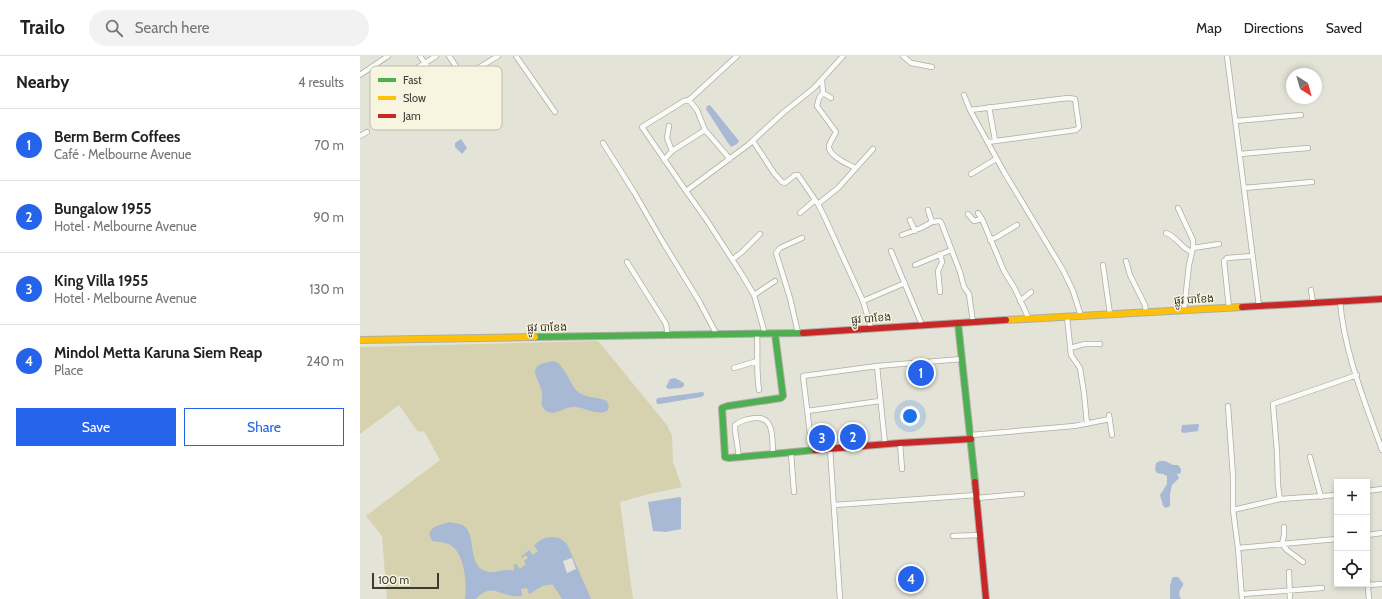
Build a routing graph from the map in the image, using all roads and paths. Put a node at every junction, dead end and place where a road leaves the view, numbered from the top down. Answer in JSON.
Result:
{"nodes":[{"id":1,"x":388,"y":56,"type":"edge"},
{"id":2,"x":420,"y":56,"type":"edge"},
{"id":3,"x":436,"y":56,"type":"edge"},
{"id":4,"x":449,"y":56,"type":"edge"},
{"id":5,"x":498,"y":56,"type":"edge"},
{"id":6,"x":516,"y":56,"type":"edge"},
{"id":7,"x":737,"y":56,"type":"edge"},
{"id":8,"x":842,"y":56,"type":"edge"},
{"id":9,"x":903,"y":56,"type":"edge"},
{"id":10,"x":1227,"y":56,"type":"edge"},
{"id":11,"x":424,"y":63,"type":"junction"},
{"id":12,"x":372,"y":66,"type":"edge"},
{"id":13,"x":420,"y":66,"type":"edge"},
{"id":14,"x":426,"y":66,"type":"edge"},
{"id":15,"x":456,"y":66,"type":"edge"},
{"id":16,"x":483,"y":66,"type":"edge"},
{"id":17,"x":932,"y":67,"type":"dead end"},
{"id":18,"x":370,"y":68,"type":"edge"},
{"id":19,"x":360,"y":74,"type":"edge"},
{"id":20,"x":822,"y":80,"type":"junction"},
{"id":21,"x":823,"y":93,"type":"junction"},
{"id":22,"x":964,"y":95,"type":"dead end"},
{"id":23,"x":831,"y":98,"type":"dead end"},
{"id":24,"x":689,"y":100,"type":"junction"},
{"id":25,"x":989,"y":107,"type":"junction"},
{"id":26,"x":970,"y":110,"type":"junction"},
{"id":27,"x":555,"y":112,"type":"dead end"},
{"id":28,"x":1301,"y":115,"type":"dead end"},
{"id":29,"x":1236,"y":121,"type":"junction"},
{"id":30,"x":669,"y":126,"type":"dead end"},
{"id":31,"x":705,"y":130,"type":"junction"},
{"id":32,"x":367,"y":132,"type":"dead end"},
{"id":33,"x":360,"y":136,"type":"edge"},
{"id":34,"x":995,"y":140,"type":"junction"},
{"id":35,"x":753,"y":141,"type":"junction"},
{"id":36,"x":988,"y":142,"type":"junction"},
{"id":37,"x":603,"y":143,"type":"dead end"},
{"id":38,"x":1308,"y":148,"type":"dead end"},
{"id":39,"x":873,"y":149,"type":"dead end"},
{"id":40,"x":672,"y":151,"type":"junction"},
{"id":41,"x":1240,"y":154,"type":"junction"},
{"id":42,"x":730,"y":159,"type":"junction"},
{"id":43,"x":996,"y":159,"type":"junction"},
{"id":44,"x":664,"y":160,"type":"junction"},
{"id":45,"x":855,"y":168,"type":"junction"},
{"id":46,"x":971,"y":174,"type":"dead end"},
{"id":47,"x":1312,"y":182,"type":"dead end"},
{"id":48,"x":1244,"y":188,"type":"junction"},
{"id":49,"x":686,"y":191,"type":"junction"},
{"id":50,"x":816,"y":202,"type":"junction"},
{"id":51,"x":1178,"y":208,"type":"dead end"},
{"id":52,"x":928,"y":210,"type":"dead end"},
{"id":53,"x":978,"y":212,"type":"dead end"},
{"id":54,"x":800,"y":213,"type":"dead end"},
{"id":55,"x":968,"y":214,"type":"dead end"},
{"id":56,"x":982,"y":219,"type":"junction"},
{"id":57,"x":910,"y":220,"type":"dead end"},
{"id":58,"x":932,"y":222,"type":"junction"},
{"id":59,"x":1016,"y":225,"type":"dead end"},
{"id":60,"x":915,"y":231,"type":"junction"},
{"id":61,"x":1166,"y":233,"type":"dead end"},
{"id":62,"x":760,"y":234,"type":"dead end"},
{"id":63,"x":902,"y":236,"type":"dead end"},
{"id":64,"x":802,"y":238,"type":"dead end"},
{"id":65,"x":990,"y":240,"type":"junction"},
{"id":66,"x":1219,"y":244,"type":"dead end"},
{"id":67,"x":951,"y":250,"type":"junction"},
{"id":68,"x":1193,"y":250,"type":"junction"},
{"id":69,"x":891,"y":251,"type":"dead end"},
{"id":70,"x":940,"y":254,"type":"junction"},
{"id":71,"x":1252,"y":256,"type":"junction"},
{"id":72,"x":733,"y":259,"type":"junction"},
{"id":73,"x":1126,"y":261,"type":"dead end"},
{"id":74,"x":627,"y":262,"type":"dead end"},
{"id":75,"x":915,"y":265,"type":"dead end"},
{"id":76,"x":1103,"y":265,"type":"dead end"},
{"id":77,"x":775,"y":281,"type":"dead end"},
{"id":78,"x":905,"y":283,"type":"junction"},
{"id":79,"x":1311,"y":290,"type":"dead end"},
{"id":80,"x":940,"y":292,"type":"dead end"},
{"id":81,"x":1031,"y":292,"type":"dead end"},
{"id":82,"x":754,"y":295,"type":"junction"},
{"id":83,"x":1382,"y":299,"type":"edge"},
{"id":84,"x":862,"y":301,"type":"junction"},
{"id":85,"x":1020,"y":301,"type":"junction"},
{"id":86,"x":1340,"y":301,"type":"junction"},
{"id":87,"x":1313,"y":303,"type":"junction"},
{"id":88,"x":1259,"y":306,"type":"junction"},
{"id":89,"x":1229,"y":308,"type":"junction"},
{"id":90,"x":1184,"y":310,"type":"junction"},
{"id":91,"x":1146,"y":312,"type":"junction"},
{"id":92,"x":1110,"y":314,"type":"junction"},
{"id":93,"x":1081,"y":316,"type":"junction"},
{"id":94,"x":1067,"y":317,"type":"junction"},
{"id":95,"x":1029,"y":319,"type":"junction"},
{"id":96,"x":973,"y":322,"type":"junction"},
{"id":97,"x":958,"y":323,"type":"junction"},
{"id":98,"x":922,"y":325,"type":"junction"},
{"id":99,"x":871,"y":328,"type":"junction"},
{"id":100,"x":798,"y":333,"type":"junction"},
{"id":101,"x":756,"y":334,"type":"junction"},
{"id":102,"x":765,"y":334,"type":"junction"},
{"id":103,"x":775,"y":334,"type":"junction"},
{"id":104,"x":717,"y":335,"type":"junction"},
{"id":105,"x":668,"y":336,"type":"junction"},
{"id":106,"x":360,"y":340,"type":"edge"},
{"id":107,"x":1100,"y":344,"type":"dead end"},
{"id":108,"x":1070,"y":348,"type":"junction"},
{"id":109,"x":962,"y":359,"type":"junction"},
{"id":110,"x":757,"y":361,"type":"junction"},
{"id":111,"x":877,"y":366,"type":"junction"},
{"id":112,"x":734,"y":368,"type":"dead end"},
{"id":113,"x":1357,"y":375,"type":"junction"},
{"id":114,"x":759,"y":390,"type":"dead end"},
{"id":115,"x":880,"y":401,"type":"junction"},
{"id":116,"x":1228,"y":406,"type":"dead end"},
{"id":117,"x":808,"y":412,"type":"junction"},
{"id":118,"x":1088,"y":424,"type":"junction"},
{"id":119,"x":1112,"y":435,"type":"dead end"},
{"id":120,"x":971,"y":437,"type":"junction"},
{"id":121,"x":1380,"y":439,"type":"edge"},
{"id":122,"x":900,"y":443,"type":"junction"},
{"id":123,"x":885,"y":444,"type":"junction"},
{"id":124,"x":830,"y":448,"type":"junction"},
{"id":125,"x":812,"y":450,"type":"junction"},
{"id":126,"x":1382,"y":450,"type":"edge"},
{"id":127,"x":791,"y":453,"type":"junction"},
{"id":128,"x":773,"y":454,"type":"junction"},
{"id":129,"x":739,"y":457,"type":"junction"},
{"id":130,"x":1310,"y":457,"type":"dead end"},
{"id":131,"x":902,"y":469,"type":"dead end"},
{"id":132,"x":1382,"y":489,"type":"edge"},
{"id":133,"x":1370,"y":491,"type":"edge"},
{"id":134,"x":794,"y":492,"type":"dead end"},
{"id":135,"x":1022,"y":494,"type":"dead end"},
{"id":136,"x":1334,"y":495,"type":"edge"},
{"id":137,"x":977,"y":497,"type":"junction"},
{"id":138,"x":1321,"y":497,"type":"junction"},
{"id":139,"x":1280,"y":499,"type":"junction"},
{"id":140,"x":834,"y":505,"type":"junction"},
{"id":141,"x":1233,"y":510,"type":"junction"},
{"id":142,"x":1284,"y":527,"type":"dead end"},
{"id":143,"x":1382,"y":533,"type":"edge"},
{"id":144,"x":980,"y":534,"type":"junction"},
{"id":145,"x":1370,"y":535,"type":"edge"},
{"id":146,"x":953,"y":536,"type":"dead end"},
{"id":147,"x":1334,"y":539,"type":"edge"},
{"id":148,"x":1282,"y":544,"type":"junction"},
{"id":149,"x":1238,"y":548,"type":"junction"},
{"id":150,"x":1303,"y":562,"type":"dead end"},
{"id":151,"x":1289,"y":572,"type":"dead end"},
{"id":152,"x":1382,"y":584,"type":"edge"},
{"id":153,"x":1370,"y":585,"type":"edge"},
{"id":154,"x":1368,"y":587,"type":"edge"},
{"id":155,"x":1322,"y":588,"type":"dead end"},
{"id":156,"x":1290,"y":591,"type":"junction"},
{"id":157,"x":1242,"y":597,"type":"edge"},
{"id":158,"x":840,"y":599,"type":"edge"},
{"id":159,"x":986,"y":599,"type":"edge"},
{"id":160,"x":1290,"y":599,"type":"edge"},
{"id":161,"x":1368,"y":599,"type":"edge"}],
"edges":[{"from":1,"to":12,"type":"street"},
{"from":2,"to":11,"type":"street"},
{"from":3,"to":11,"type":"street"},
{"from":4,"to":15,"type":"street"},
{"from":5,"to":16,"type":"street"},
{"from":6,"to":27,"type":"street"},
{"from":7,"to":24,"type":"street"},
{"from":8,"to":20,"type":"street"},
{"from":9,"to":17,"type":"street"},
{"from":10,"to":29,"type":"street"},
{"from":11,"to":13,"type":"street"},
{"from":11,"to":14,"type":"street"},
{"from":18,"to":19,"type":"street"},
{"from":20,"to":21,"type":"street"},
{"from":20,"to":35,"type":"street"},
{"from":21,"to":23,"type":"street"},
{"from":21,"to":45,"type":"street"},
{"from":22,"to":26,"type":"street"},
{"from":24,"to":31,"type":"street"},
{"from":24,"to":44,"type":"street"},
{"from":25,"to":26,"type":"street"},
{"from":25,"to":34,"type":"street"},
{"from":25,"to":34,"type":"street"},
{"from":26,"to":36,"type":"street"},
{"from":28,"to":29,"type":"street"},
{"from":29,"to":41,"type":"street"},
{"from":30,"to":40,"type":"street"},
{"from":31,"to":40,"type":"street"},
{"from":31,"to":42,"type":"street"},
{"from":32,"to":33,"type":"street"},
{"from":34,"to":36,"type":"street"},
{"from":35,"to":42,"type":"street"},
{"from":35,"to":50,"type":"street"},
{"from":36,"to":43,"type":"street"},
{"from":37,"to":104,"type":"street"},
{"from":38,"to":41,"type":"street"},
{"from":39,"to":45,"type":"street"},
{"from":40,"to":44,"type":"street"},
{"from":41,"to":48,"type":"street"},
{"from":42,"to":49,"type":"street"},
{"from":43,"to":46,"type":"street"},
{"from":43,"to":93,"type":"street"},
{"from":44,"to":49,"type":"street"},
{"from":45,"to":50,"type":"street"},
{"from":47,"to":48,"type":"street"},
{"from":48,"to":71,"type":"street"},
{"from":49,"to":72,"type":"street"},
{"from":50,"to":54,"type":"street"},
{"from":50,"to":84,"type":"street"},
{"from":51,"to":68,"type":"street"},
{"from":52,"to":58,"type":"street"},
{"from":53,"to":56,"type":"street"},
{"from":55,"to":56,"type":"street"},
{"from":56,"to":65,"type":"street"},
{"from":57,"to":60,"type":"street"},
{"from":58,"to":60,"type":"street"},
{"from":58,"to":67,"type":"street"},
{"from":59,"to":65,"type":"street"},
{"from":60,"to":63,"type":"street"},
{"from":61,"to":68,"type":"street"},
{"from":62,"to":72,"type":"street"},
{"from":64,"to":100,"type":"street"},
{"from":65,"to":85,"type":"street"},
{"from":66,"to":68,"type":"street"},
{"from":67,"to":70,"type":"street"},
{"from":67,"to":96,"type":"street"},
{"from":68,"to":90,"type":"street"},
{"from":69,"to":78,"type":"street"},
{"from":70,"to":75,"type":"street"},
{"from":70,"to":80,"type":"street"},
{"from":71,"to":88,"type":"street"},
{"from":71,"to":89,"type":"street"},
{"from":72,"to":82,"type":"street"},
{"from":73,"to":91,"type":"street"},
{"from":74,"to":105,"type":"street"},
{"from":76,"to":92,"type":"street"},
{"from":77,"to":82,"type":"street"},
{"from":78,"to":84,"type":"street"},
{"from":78,"to":98,"type":"street"},
{"from":79,"to":87,"type":"street"},
{"from":81,"to":85,"type":"street"},
{"from":82,"to":102,"type":"street"},
{"from":83,"to":86,"type":"street","name":"ផ្លូវ បាខែង"},
{"from":84,"to":99,"type":"street"},
{"from":85,"to":95,"type":"street"},
{"from":86,"to":87,"type":"street","name":"ផ្លូវ បាខែង"},
{"from":86,"to":113,"type":"street"},
{"from":87,"to":88,"type":"street","name":"ផ្លូវ បាខែង"},
{"from":88,"to":89,"type":"street","name":"ផ្លូវ បាខែង"},
{"from":89,"to":90,"type":"street","name":"ផ្លូវ បាខែង"},
{"from":90,"to":91,"type":"street","name":"ផ្លូវ បាខែង"},
{"from":91,"to":92,"type":"street","name":"ផ្លូវ បាខែង"},
{"from":92,"to":93,"type":"street","name":"ផ្លូវ បាខែង"},
{"from":93,"to":94,"type":"street","name":"ផ្លូវ បាខែង"},
{"from":94,"to":95,"type":"street","name":"ផ្លូវ បាខែង"},
{"from":94,"to":108,"type":"street"},
{"from":95,"to":96,"type":"street","name":"ផ្លូវ បាខែង"},
{"from":96,"to":97,"type":"street","name":"ផ្លូវ បាខែង"},
{"from":97,"to":98,"type":"street","name":"ផ្លូវ បាខែង"},
{"from":97,"to":109,"type":"street"},
{"from":98,"to":99,"type":"street","name":"ផ្លូវ បាខែង"},
{"from":99,"to":100,"type":"street","name":"ផ្លូវ បាខែង"},
{"from":100,"to":103,"type":"street","name":"ផ្លូវ បាខែង"},
{"from":101,"to":102,"type":"street","name":"ផ្លូវ បាខែង"},
{"from":101,"to":104,"type":"street","name":"ផ្លូវ បាខែង"},
{"from":101,"to":110,"type":"street"},
{"from":102,"to":103,"type":"street","name":"ផ្លូវ បាខែង"},
{"from":103,"to":129,"type":"street"},
{"from":104,"to":105,"type":"street","name":"ផ្លូវ បាខែង"},
{"from":105,"to":106,"type":"street","name":"ផ្លូវ បាខែង"},
{"from":107,"to":108,"type":"street"},
{"from":108,"to":118,"type":"street"},
{"from":109,"to":111,"type":"street"},
{"from":109,"to":120,"type":"street"},
{"from":110,"to":112,"type":"street"},
{"from":110,"to":114,"type":"street"},
{"from":111,"to":115,"type":"street"},
{"from":111,"to":117,"type":"street"},
{"from":113,"to":121,"type":"street"},
{"from":113,"to":139,"type":"street"},
{"from":115,"to":117,"type":"street"},
{"from":115,"to":123,"type":"street"},
{"from":116,"to":141,"type":"street"},
{"from":117,"to":125,"type":"street"},
{"from":118,"to":119,"type":"street"},
{"from":118,"to":120,"type":"street"},
{"from":120,"to":122,"type":"street"},
{"from":120,"to":137,"type":"street"},
{"from":121,"to":126,"type":"street"},
{"from":122,"to":123,"type":"street"},
{"from":122,"to":131,"type":"street"},
{"from":123,"to":124,"type":"street"},
{"from":124,"to":125,"type":"street"},
{"from":124,"to":140,"type":"street"},
{"from":125,"to":127,"type":"street"},
{"from":127,"to":128,"type":"street"},
{"from":127,"to":134,"type":"street"},
{"from":128,"to":129,"type":"street"},
{"from":128,"to":129,"type":"street"},
{"from":130,"to":138,"type":"street"},
{"from":132,"to":133,"type":"street"},
{"from":135,"to":137,"type":"street"},
{"from":136,"to":138,"type":"street"},
{"from":137,"to":140,"type":"street"},
{"from":137,"to":144,"type":"street"},
{"from":138,"to":139,"type":"street"},
{"from":139,"to":141,"type":"street"},
{"from":140,"to":158,"type":"street"},
{"from":141,"to":149,"type":"street"},
{"from":142,"to":148,"type":"street"},
{"from":143,"to":145,"type":"street"},
{"from":144,"to":146,"type":"street"},
{"from":144,"to":159,"type":"street"},
{"from":147,"to":148,"type":"street"},
{"from":148,"to":149,"type":"street"},
{"from":148,"to":150,"type":"street"},
{"from":149,"to":157,"type":"street"},
{"from":151,"to":156,"type":"street"},
{"from":152,"to":153,"type":"street"},
{"from":154,"to":161,"type":"street"},
{"from":155,"to":156,"type":"street"},
{"from":156,"to":157,"type":"street"},
{"from":156,"to":160,"type":"street"}]}
